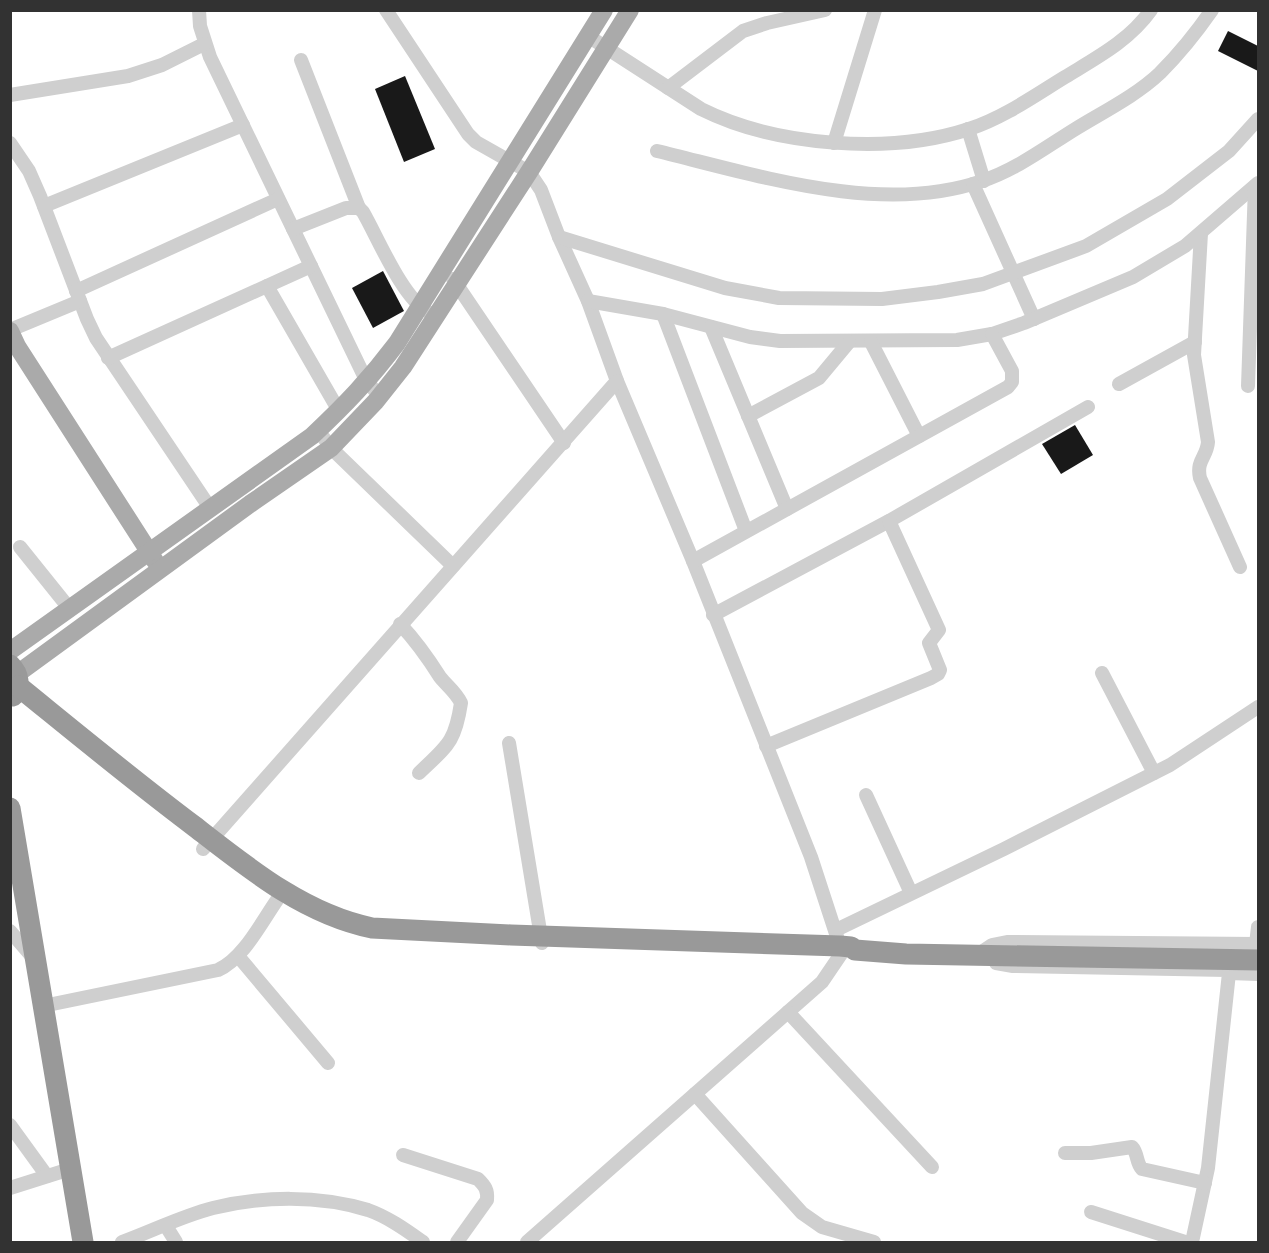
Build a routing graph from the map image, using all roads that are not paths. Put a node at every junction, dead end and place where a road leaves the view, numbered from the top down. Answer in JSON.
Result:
{"nodes":[{"id":1,"x":199,"y":10,"type":"edge"},
{"id":2,"x":386,"y":10,"type":"edge"},
{"id":3,"x":604,"y":10,"type":"edge"},
{"id":4,"x":630,"y":10,"type":"edge"},
{"id":5,"x":825,"y":10,"type":"edge"},
{"id":6,"x":875,"y":10,"type":"edge"},
{"id":7,"x":1151,"y":10,"type":"edge"},
{"id":8,"x":1212,"y":10,"type":"edge"},
{"id":9,"x":588,"y":36,"type":"junction"},
{"id":10,"x":204,"y":44,"type":"junction"},
{"id":11,"x":606,"y":48,"type":"junction"},
{"id":12,"x":301,"y":60,"type":"dead end"},
{"id":13,"x":668,"y":88,"type":"junction"},
{"id":14,"x":10,"y":95,"type":"edge"},
{"id":15,"x":1258,"y":119,"type":"edge"},
{"id":16,"x":243,"y":125,"type":"junction"},
{"id":17,"x":968,"y":129,"type":"junction"},
{"id":18,"x":10,"y":142,"type":"edge"},
{"id":19,"x":834,"y":143,"type":"junction"},
{"id":20,"x":657,"y":151,"type":"dead end"},
{"id":21,"x":512,"y":161,"type":"junction"},
{"id":22,"x":529,"y":172,"type":"junction"},
{"id":23,"x":979,"y":182,"type":"junction"},
{"id":24,"x":1257,"y":184,"type":"edge"},
{"id":25,"x":278,"y":199,"type":"junction"},
{"id":26,"x":44,"y":206,"type":"junction"},
{"id":27,"x":359,"y":208,"type":"junction"},
{"id":28,"x":293,"y":229,"type":"junction"},
{"id":29,"x":1201,"y":233,"type":"junction"},
{"id":30,"x":559,"y":237,"type":"junction"},
{"id":31,"x":311,"y":266,"type":"junction"},
{"id":32,"x":442,"y":270,"type":"junction"},
{"id":33,"x":1014,"y":274,"type":"junction"},
{"id":34,"x":457,"y":282,"type":"junction"},
{"id":35,"x":267,"y":286,"type":"junction"},
{"id":36,"x":78,"y":296,"type":"junction"},
{"id":37,"x":588,"y":301,"type":"junction"},
{"id":38,"x":419,"y":306,"type":"junction"},
{"id":39,"x":663,"y":314,"type":"junction"},
{"id":40,"x":436,"y":315,"type":"junction"},
{"id":41,"x":1034,"y":319,"type":"junction"},
{"id":42,"x":711,"y":327,"type":"junction"},
{"id":43,"x":10,"y":330,"type":"edge"},
{"id":44,"x":992,"y":334,"type":"junction"},
{"id":45,"x":849,"y":342,"type":"junction"},
{"id":46,"x":871,"y":342,"type":"junction"},
{"id":47,"x":1195,"y":342,"type":"junction"},
{"id":48,"x":108,"y":358,"type":"junction"},
{"id":49,"x":617,"y":381,"type":"junction"},
{"id":50,"x":367,"y":382,"type":"junction"},
{"id":51,"x":1119,"y":384,"type":"dead end"},
{"id":52,"x":1248,"y":386,"type":"dead end"},
{"id":53,"x":380,"y":396,"type":"junction"},
{"id":54,"x":1088,"y":407,"type":"dead end"},
{"id":55,"x":339,"y":411,"type":"junction"},
{"id":56,"x":748,"y":416,"type":"junction"},
{"id":57,"x":318,"y":430,"type":"junction"},
{"id":58,"x":919,"y":436,"type":"junction"},
{"id":59,"x":564,"y":443,"type":"junction"},
{"id":60,"x":331,"y":448,"type":"junction"},
{"id":61,"x":238,"y":488,"type":"junction"},
{"id":62,"x":250,"y":504,"type":"junction"},
{"id":63,"x":210,"y":508,"type":"junction"},
{"id":64,"x":787,"y":509,"type":"junction"},
{"id":65,"x":889,"y":521,"type":"junction"},
{"id":66,"x":746,"y":531,"type":"junction"},
{"id":67,"x":20,"y":547,"type":"dead end"},
{"id":68,"x":149,"y":551,"type":"junction"},
{"id":69,"x":693,"y":561,"type":"junction"},
{"id":70,"x":453,"y":566,"type":"junction"},
{"id":71,"x":1240,"y":567,"type":"dead end"},
{"id":72,"x":161,"y":570,"type":"junction"},
{"id":73,"x":69,"y":608,"type":"junction"},
{"id":74,"x":713,"y":615,"type":"junction"},
{"id":75,"x":400,"y":624,"type":"junction"},
{"id":76,"x":10,"y":651,"type":"edge"},
{"id":77,"x":1102,"y":673,"type":"dead end"},
{"id":78,"x":14,"y":684,"type":"edge"},
{"id":79,"x":1258,"y":707,"type":"edge"},
{"id":80,"x":508,"y":744,"type":"dead end"},
{"id":81,"x":766,"y":746,"type":"junction"},
{"id":82,"x":419,"y":773,"type":"dead end"},
{"id":83,"x":1154,"y":773,"type":"junction"},
{"id":84,"x":866,"y":795,"type":"dead end"},
{"id":85,"x":10,"y":808,"type":"edge"},
{"id":86,"x":208,"y":845,"type":"junction"},
{"id":87,"x":911,"y":893,"type":"junction"},
{"id":88,"x":277,"y":900,"type":"junction"},
{"id":89,"x":1258,"y":927,"type":"edge"},
{"id":90,"x":10,"y":932,"type":"edge"},
{"id":91,"x":541,"y":941,"type":"junction"},
{"id":92,"x":843,"y":945,"type":"junction"},
{"id":93,"x":1258,"y":950,"type":"edge"},
{"id":94,"x":977,"y":955,"type":"junction"},
{"id":95,"x":238,"y":956,"type":"junction"},
{"id":96,"x":36,"y":962,"type":"junction"},
{"id":97,"x":1229,"y":973,"type":"junction"},
{"id":98,"x":1258,"y":974,"type":"edge"},
{"id":99,"x":43,"y":1006,"type":"junction"},
{"id":100,"x":788,"y":1012,"type":"junction"},
{"id":101,"x":328,"y":1063,"type":"dead end"},
{"id":102,"x":695,"y":1094,"type":"junction"},
{"id":103,"x":10,"y":1125,"type":"edge"},
{"id":104,"x":1065,"y":1153,"type":"dead end"},
{"id":105,"x":403,"y":1155,"type":"dead end"},
{"id":106,"x":932,"y":1167,"type":"dead end"},
{"id":107,"x":70,"y":1169,"type":"junction"},
{"id":108,"x":47,"y":1176,"type":"junction"},
{"id":109,"x":1205,"y":1183,"type":"junction"},
{"id":110,"x":10,"y":1188,"type":"edge"},
{"id":111,"x":1091,"y":1212,"type":"dead end"},
{"id":112,"x":166,"y":1226,"type":"junction"},
{"id":113,"x":83,"y":1242,"type":"edge"},
{"id":114,"x":122,"y":1242,"type":"edge"},
{"id":115,"x":176,"y":1242,"type":"edge"},
{"id":116,"x":423,"y":1242,"type":"edge"},
{"id":117,"x":457,"y":1242,"type":"edge"},
{"id":118,"x":526,"y":1242,"type":"edge"},
{"id":119,"x":874,"y":1242,"type":"edge"},
{"id":120,"x":1185,"y":1242,"type":"edge"},
{"id":121,"x":1192,"y":1242,"type":"edge"}],
"edges":[{"from":1,"to":10,"type":"street"},
{"from":2,"to":21,"type":"street"},
{"from":3,"to":9,"type":"main road"},
{"from":4,"to":11,"type":"main road"},
{"from":5,"to":13,"type":"street"},
{"from":6,"to":19,"type":"street"},
{"from":7,"to":17,"type":"street"},
{"from":8,"to":23,"type":"street"},
{"from":9,"to":11,"type":"street"},
{"from":9,"to":21,"type":"main road"},
{"from":10,"to":14,"type":"street"},
{"from":10,"to":16,"type":"street"},
{"from":11,"to":13,"type":"street"},
{"from":11,"to":22,"type":"main road"},
{"from":12,"to":27,"type":"street"},
{"from":13,"to":19,"type":"street"},
{"from":15,"to":33,"type":"street"},
{"from":16,"to":25,"type":"street"},
{"from":16,"to":26,"type":"street"},
{"from":17,"to":19,"type":"street"},
{"from":17,"to":23,"type":"street"},
{"from":18,"to":26,"type":"street"},
{"from":20,"to":23,"type":"street"},
{"from":21,"to":22,"type":"street"},
{"from":21,"to":32,"type":"main road"},
{"from":22,"to":30,"type":"street"},
{"from":22,"to":34,"type":"main road"},
{"from":23,"to":33,"type":"street"},
{"from":24,"to":29,"type":"street"},
{"from":24,"to":52,"type":"street"},
{"from":25,"to":28,"type":"street"},
{"from":25,"to":36,"type":"street"},
{"from":26,"to":36,"type":"street"},
{"from":27,"to":28,"type":"street"},
{"from":27,"to":38,"type":"street"},
{"from":28,"to":31,"type":"street"},
{"from":29,"to":41,"type":"street"},
{"from":29,"to":47,"type":"street"},
{"from":30,"to":33,"type":"street"},
{"from":30,"to":37,"type":"street"},
{"from":31,"to":35,"type":"street"},
{"from":31,"to":50,"type":"street"},
{"from":32,"to":34,"type":"street"},
{"from":32,"to":38,"type":"main road"},
{"from":33,"to":41,"type":"street"},
{"from":34,"to":40,"type":"main road"},
{"from":34,"to":59,"type":"street"},
{"from":35,"to":48,"type":"street"},
{"from":35,"to":55,"type":"street"},
{"from":36,"to":43,"type":"street"},
{"from":36,"to":48,"type":"street"},
{"from":37,"to":39,"type":"street"},
{"from":37,"to":49,"type":"street"},
{"from":38,"to":40,"type":"street"},
{"from":38,"to":50,"type":"main road"},
{"from":39,"to":42,"type":"street"},
{"from":39,"to":66,"type":"street"},
{"from":40,"to":53,"type":"main road"},
{"from":41,"to":44,"type":"street"},
{"from":42,"to":45,"type":"street"},
{"from":42,"to":56,"type":"street"},
{"from":43,"to":68,"type":"main road"},
{"from":44,"to":46,"type":"street"},
{"from":44,"to":58,"type":"street"},
{"from":45,"to":46,"type":"street"},
{"from":45,"to":56,"type":"street"},
{"from":46,"to":58,"type":"street"},
{"from":47,"to":51,"type":"street"},
{"from":47,"to":71,"type":"street"},
{"from":48,"to":63,"type":"street"},
{"from":49,"to":59,"type":"street"},
{"from":49,"to":69,"type":"street"},
{"from":50,"to":53,"type":"street"},
{"from":50,"to":55,"type":"main road"},
{"from":53,"to":60,"type":"main road"},
{"from":54,"to":65,"type":"street"},
{"from":55,"to":57,"type":"main road"},
{"from":56,"to":64,"type":"street"},
{"from":57,"to":60,"type":"street"},
{"from":57,"to":61,"type":"main road"},
{"from":58,"to":64,"type":"street"},
{"from":59,"to":70,"type":"street"},
{"from":60,"to":62,"type":"main road"},
{"from":60,"to":70,"type":"street"},
{"from":61,"to":62,"type":"main road"},
{"from":61,"to":63,"type":"main road"},
{"from":62,"to":72,"type":"main road"},
{"from":63,"to":68,"type":"main road"},
{"from":64,"to":66,"type":"street"},
{"from":65,"to":74,"type":"street"},
{"from":65,"to":81,"type":"street"},
{"from":66,"to":69,"type":"street"},
{"from":67,"to":73,"type":"street"},
{"from":68,"to":72,"type":"main road"},
{"from":68,"to":73,"type":"main road"},
{"from":69,"to":74,"type":"street"},
{"from":70,"to":75,"type":"street"},
{"from":72,"to":78,"type":"main road"},
{"from":73,"to":76,"type":"main road"},
{"from":74,"to":81,"type":"street"},
{"from":75,"to":82,"type":"street"},
{"from":75,"to":86,"type":"street"},
{"from":77,"to":83,"type":"street"},
{"from":78,"to":86,"type":"highway"},
{"from":79,"to":83,"type":"street"},
{"from":80,"to":91,"type":"street"},
{"from":81,"to":92,"type":"street"},
{"from":83,"to":87,"type":"street"},
{"from":84,"to":87,"type":"street"},
{"from":85,"to":96,"type":"highway"},
{"from":86,"to":88,"type":"highway"},
{"from":86,"to":91,"type":"highway"},
{"from":87,"to":92,"type":"street"},
{"from":88,"to":91,"type":"highway"},
{"from":88,"to":95,"type":"street"},
{"from":89,"to":93,"type":"street"},
{"from":90,"to":96,"type":"street"},
{"from":91,"to":92,"type":"highway"},
{"from":92,"to":94,"type":"highway"},
{"from":92,"to":100,"type":"street"},
{"from":93,"to":94,"type":"highway"},
{"from":93,"to":94,"type":"street"},
{"from":94,"to":97,"type":"street"},
{"from":95,"to":99,"type":"street"},
{"from":95,"to":101,"type":"street"},
{"from":96,"to":99,"type":"highway"},
{"from":97,"to":98,"type":"street"},
{"from":97,"to":109,"type":"street"},
{"from":99,"to":107,"type":"highway"},
{"from":100,"to":102,"type":"street"},
{"from":100,"to":106,"type":"street"},
{"from":102,"to":118,"type":"street"},
{"from":102,"to":119,"type":"street"},
{"from":103,"to":108,"type":"street"},
{"from":104,"to":109,"type":"street"},
{"from":105,"to":117,"type":"street"},
{"from":107,"to":108,"type":"street"},
{"from":107,"to":113,"type":"highway"},
{"from":108,"to":110,"type":"street"},
{"from":109,"to":121,"type":"street"},
{"from":111,"to":120,"type":"street"},
{"from":112,"to":114,"type":"street"},
{"from":112,"to":115,"type":"street"},
{"from":112,"to":116,"type":"street"}]}
